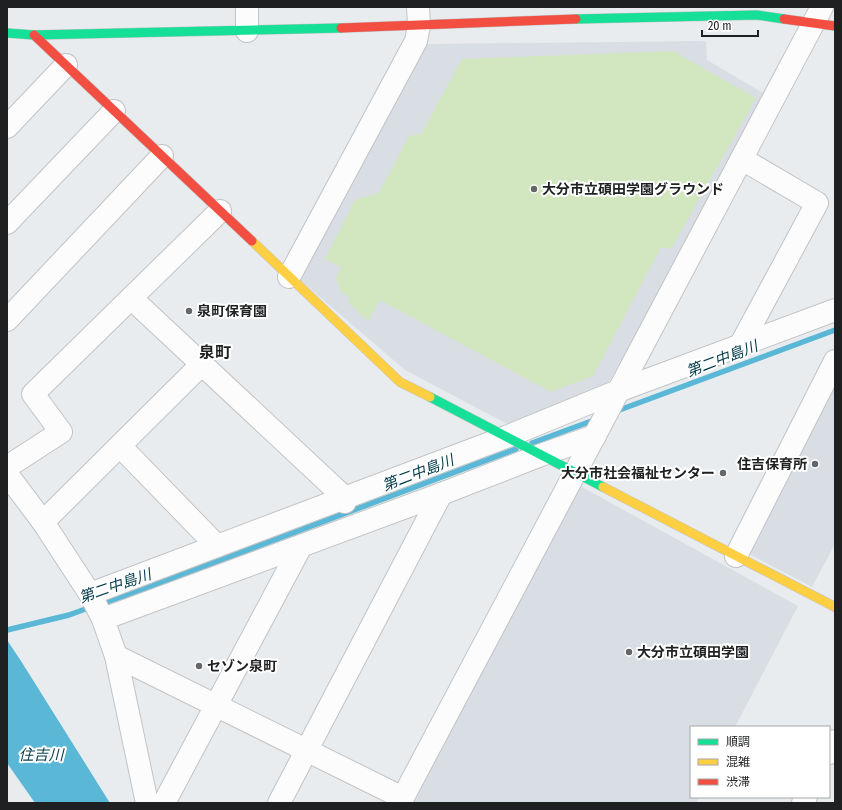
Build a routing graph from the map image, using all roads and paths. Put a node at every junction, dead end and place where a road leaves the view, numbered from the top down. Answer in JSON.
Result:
{"nodes":[{"id":1,"x":246,"y":7,"type":"edge"},
{"id":2,"x":676,"y":12,"type":"edge"},
{"id":3,"x":587,"y":13,"type":"edge"},
{"id":4,"x":786,"y":13,"type":"edge"},
{"id":5,"x":418,"y":16,"type":"edge"},
{"id":6,"x":824,"y":18,"type":"edge"},
{"id":7,"x":247,"y":31,"type":"junction"},
{"id":8,"x":7,"y":33,"type":"edge"},
{"id":9,"x":34,"y":35,"type":"junction"},
{"id":10,"x":66,"y":65,"type":"junction"},
{"id":11,"x":114,"y":111,"type":"junction"},
{"id":12,"x":7,"y":127,"type":"edge"},
{"id":13,"x":162,"y":156,"type":"junction"},
{"id":14,"x":742,"y":159,"type":"junction"},
{"id":15,"x":220,"y":211,"type":"junction"},
{"id":16,"x":7,"y":223,"type":"edge"},
{"id":17,"x":289,"y":277,"type":"junction"},
{"id":18,"x":131,"y":298,"type":"junction"},
{"id":19,"x":835,"y":310,"type":"edge"},
{"id":20,"x":7,"y":320,"type":"edge"},
{"id":21,"x":740,"y":346,"type":"junction"},
{"id":22,"x":835,"y":361,"type":"edge"},
{"id":23,"x":202,"y":364,"type":"junction"},
{"id":24,"x":616,"y":396,"type":"junction"},
{"id":25,"x":597,"y":432,"type":"junction"},
{"id":26,"x":509,"y":438,"type":"junction"},
{"id":27,"x":120,"y":446,"type":"junction"},
{"id":28,"x":536,"y":453,"type":"junction"},
{"id":29,"x":7,"y":467,"type":"edge"},
{"id":30,"x":575,"y":473,"type":"junction"},
{"id":31,"x":7,"y":474,"type":"edge"},
{"id":32,"x":441,"y":494,"type":"junction"},
{"id":33,"x":345,"y":499,"type":"junction"},
{"id":34,"x":43,"y":522,"type":"junction"},
{"id":35,"x":217,"y":546,"type":"junction"},
{"id":36,"x":301,"y":546,"type":"junction"},
{"id":37,"x":736,"y":556,"type":"junction"},
{"id":38,"x":90,"y":594,"type":"junction"},
{"id":39,"x":835,"y":608,"type":"edge"},
{"id":40,"x":102,"y":619,"type":"junction"},
{"id":41,"x":116,"y":656,"type":"junction"},
{"id":42,"x":216,"y":706,"type":"junction"},
{"id":43,"x":835,"y":741,"type":"edge"},
{"id":44,"x":307,"y":751,"type":"junction"},
{"id":45,"x":830,"y":751,"type":"edge"},
{"id":46,"x":401,"y":800,"type":"edge"},
{"id":47,"x":148,"y":803,"type":"edge"},
{"id":48,"x":164,"y":803,"type":"edge"},
{"id":49,"x":279,"y":803,"type":"edge"}],
"edges":[{"from":1,"to":7,"type":"street"},
{"from":2,"to":3,"type":"street"},
{"from":2,"to":4,"type":"street"},
{"from":3,"to":5,"type":"street"},
{"from":4,"to":6,"type":"street"},
{"from":5,"to":7,"type":"street"},
{"from":5,"to":17,"type":"street"},
{"from":6,"to":14,"type":"street"},
{"from":7,"to":9,"type":"street"},
{"from":8,"to":9,"type":"street"},
{"from":9,"to":10,"type":"street"},
{"from":10,"to":11,"type":"street"},
{"from":10,"to":12,"type":"street"},
{"from":11,"to":13,"type":"street"},
{"from":11,"to":16,"type":"street"},
{"from":13,"to":15,"type":"street"},
{"from":13,"to":20,"type":"street"},
{"from":14,"to":21,"type":"street"},
{"from":14,"to":24,"type":"street"},
{"from":15,"to":17,"type":"street"},
{"from":15,"to":18,"type":"street"},
{"from":17,"to":26,"type":"street"},
{"from":18,"to":23,"type":"street"},
{"from":18,"to":29,"type":"street"},
{"from":19,"to":21,"type":"street"},
{"from":21,"to":24,"type":"street"},
{"from":22,"to":37,"type":"street"},
{"from":23,"to":27,"type":"street"},
{"from":23,"to":33,"type":"street"},
{"from":24,"to":25,"type":"street"},
{"from":24,"to":26,"type":"street"},
{"from":25,"to":28,"type":"street"},
{"from":25,"to":30,"type":"street"},
{"from":26,"to":28,"type":"street"},
{"from":26,"to":33,"type":"street"},
{"from":27,"to":34,"type":"street"},
{"from":27,"to":35,"type":"street"},
{"from":28,"to":30,"type":"street"},
{"from":28,"to":32,"type":"street"},
{"from":30,"to":37,"type":"street"},
{"from":30,"to":46,"type":"street"},
{"from":31,"to":34,"type":"street"},
{"from":32,"to":36,"type":"street"},
{"from":32,"to":44,"type":"street"},
{"from":33,"to":35,"type":"street"},
{"from":34,"to":38,"type":"street"},
{"from":35,"to":38,"type":"street"},
{"from":36,"to":40,"type":"street"},
{"from":36,"to":42,"type":"street"},
{"from":37,"to":39,"type":"street"},
{"from":38,"to":40,"type":"street"},
{"from":40,"to":41,"type":"street"},
{"from":41,"to":42,"type":"street"},
{"from":41,"to":47,"type":"street"},
{"from":42,"to":44,"type":"street"},
{"from":42,"to":48,"type":"street"},
{"from":43,"to":45,"type":"street"},
{"from":44,"to":46,"type":"street"},
{"from":44,"to":49,"type":"street"}]}
